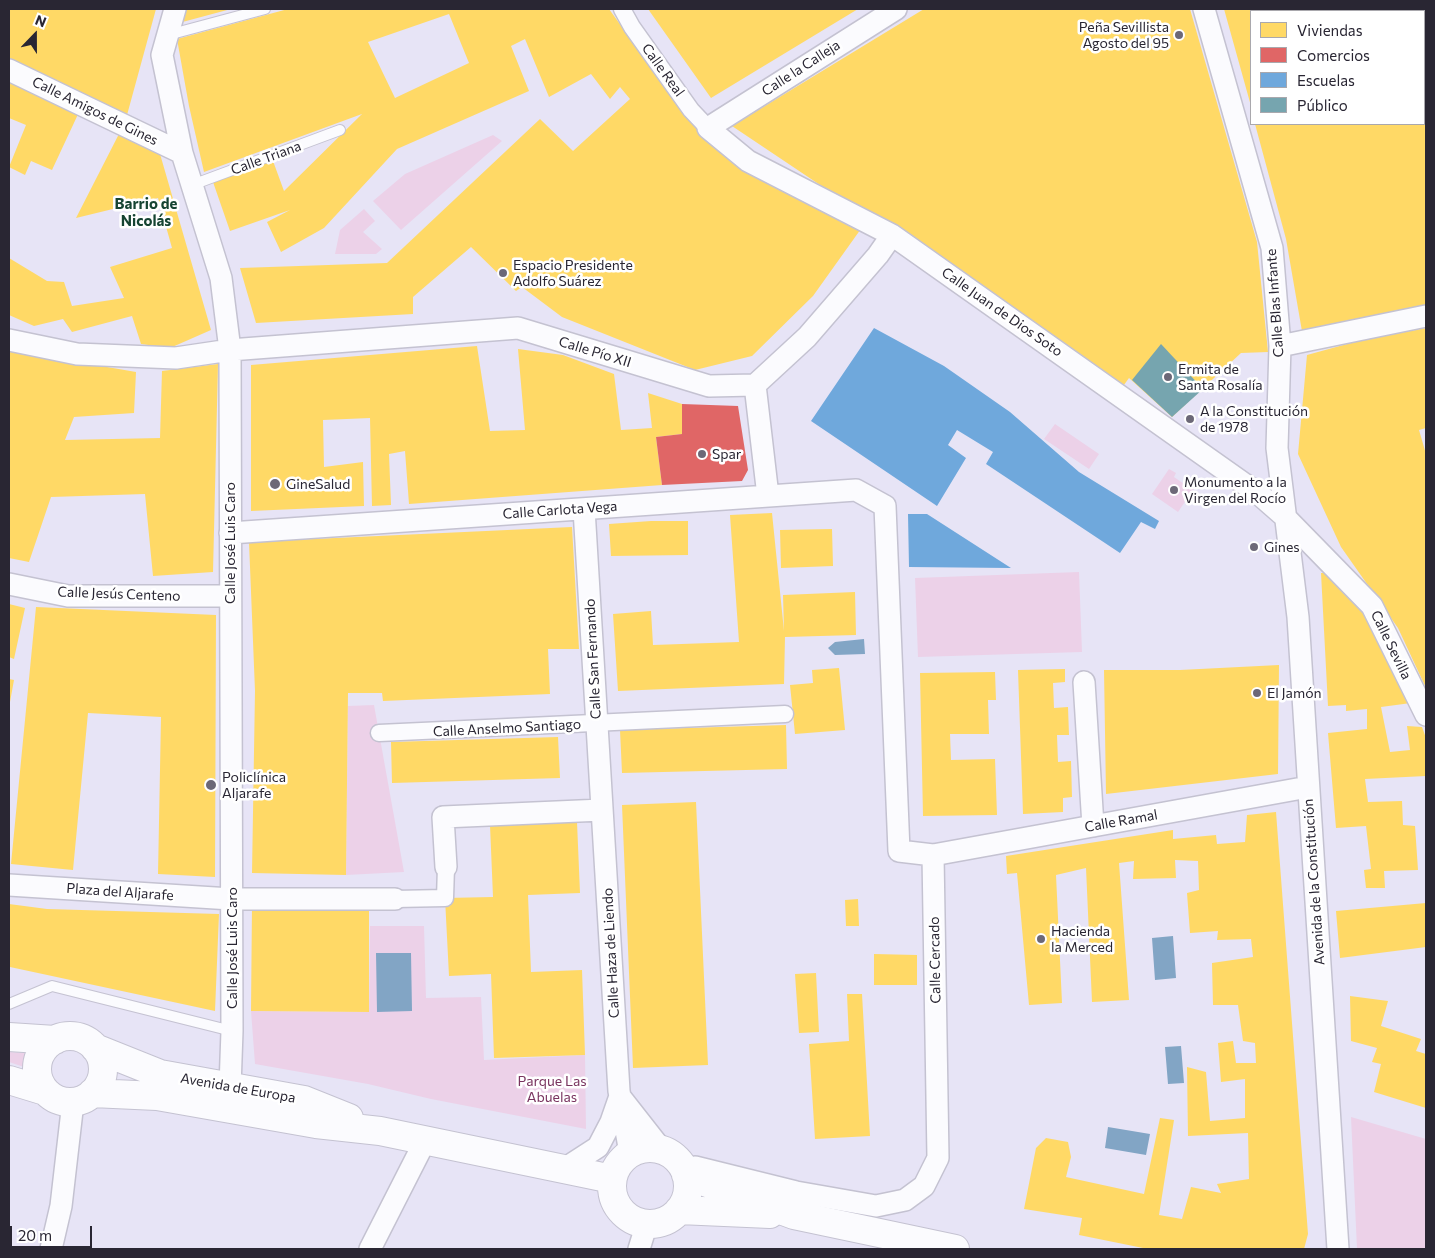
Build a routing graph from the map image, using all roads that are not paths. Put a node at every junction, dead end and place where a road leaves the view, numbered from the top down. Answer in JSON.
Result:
{"nodes":[{"id":1,"x":175,"y":9,"type":"edge"},
{"id":2,"x":265,"y":9,"type":"edge"},
{"id":3,"x":622,"y":9,"type":"edge"},
{"id":4,"x":896,"y":9,"type":"edge"},
{"id":5,"x":1204,"y":9,"type":"edge"},
{"id":6,"x":168,"y":35,"type":"junction"},
{"id":7,"x":9,"y":70,"type":"edge"},
{"id":8,"x":708,"y":128,"type":"junction"},
{"id":9,"x":340,"y":130,"type":"dead end"},
{"id":10,"x":182,"y":153,"type":"junction"},
{"id":11,"x":192,"y":185,"type":"junction"},
{"id":12,"x":892,"y":235,"type":"junction"},
{"id":13,"x":1426,"y":316,"type":"edge"},
{"id":14,"x":9,"y":340,"type":"edge"},
{"id":15,"x":1280,"y":346,"type":"junction"},
{"id":16,"x":230,"y":350,"type":"junction"},
{"id":17,"x":755,"y":385,"type":"junction"},
{"id":18,"x":768,"y":496,"type":"junction"},
{"id":19,"x":584,"y":509,"type":"junction"},
{"id":20,"x":1284,"y":516,"type":"junction"},
{"id":21,"x":230,"y":533,"type":"junction"},
{"id":22,"x":9,"y":584,"type":"edge"},
{"id":23,"x":230,"y":596,"type":"junction"},
{"id":24,"x":1084,"y":682,"type":"dead end"},
{"id":25,"x":785,"y":714,"type":"dead end"},
{"id":26,"x":1426,"y":716,"type":"edge"},
{"id":27,"x":597,"y":724,"type":"junction"},
{"id":28,"x":379,"y":733,"type":"dead end"},
{"id":29,"x":1308,"y":787,"type":"junction"},
{"id":30,"x":602,"y":810,"type":"junction"},
{"id":31,"x":1092,"y":826,"type":"junction"},
{"id":32,"x":933,"y":856,"type":"junction"},
{"id":33,"x":446,"y":867,"type":"joint"},
{"id":34,"x":9,"y":885,"type":"edge"},
{"id":35,"x":231,"y":899,"type":"junction"},
{"id":36,"x":395,"y":899,"type":"joint"},
{"id":37,"x":9,"y":1004,"type":"edge"},
{"id":38,"x":232,"y":1031,"type":"junction"},
{"id":39,"x":9,"y":1037,"type":"edge"},
{"id":40,"x":55,"y":1040,"type":"junction"},
{"id":41,"x":95,"y":1048,"type":"junction"},
{"id":42,"x":9,"y":1080,"type":"edge"},
{"id":43,"x":230,"y":1087,"type":"junction"},
{"id":44,"x":45,"y":1091,"type":"junction"},
{"id":45,"x":620,"y":1096,"type":"junction"},
{"id":46,"x":82,"y":1098,"type":"junction"},
{"id":47,"x":380,"y":1131,"type":"junction"},
{"id":48,"x":425,"y":1141,"type":"junction"},
{"id":49,"x":630,"y":1153,"type":"junction"},
{"id":50,"x":676,"y":1162,"type":"junction"},
{"id":51,"x":564,"y":1169,"type":"junction"},
{"id":52,"x":612,"y":1179,"type":"junction"},
{"id":53,"x":679,"y":1210,"type":"junction"},
{"id":54,"x":794,"y":1215,"type":"junction"},
{"id":55,"x":647,"y":1223,"type":"junction"},
{"id":56,"x":51,"y":1249,"type":"edge"},
{"id":57,"x":370,"y":1249,"type":"edge"},
{"id":58,"x":639,"y":1249,"type":"edge"},
{"id":59,"x":955,"y":1249,"type":"edge"},
{"id":60,"x":1338,"y":1249,"type":"edge"}],
"edges":[{"from":1,"to":6,"type":"street","name":"Calle José Luis Caro"},
{"from":2,"to":6,"type":"lane"},
{"from":3,"to":8,"type":"street","name":"Calle Real"},
{"from":4,"to":8,"type":"street","name":"Calle la Calleja"},
{"from":5,"to":15,"type":"street","name":"Calle Blas Infante"},
{"from":6,"to":10,"type":"street","name":"Calle José Luis Caro"},
{"from":7,"to":10,"type":"street","name":"Calle Amigos de Gines"},
{"from":8,"to":12,"type":"street","name":"Calle Juan de Dios Soto"},
{"from":9,"to":11,"type":"lane","name":"Calle Triana"},
{"from":10,"to":11,"type":"street","name":"Calle José Luis Caro"},
{"from":11,"to":16,"type":"street","name":"Calle José Luis Caro"},
{"from":12,"to":17,"type":"street"},
{"from":12,"to":20,"type":"street","name":"Calle Juan de Dios Soto"},
{"from":13,"to":15,"type":"street"},
{"from":14,"to":16,"type":"street","name":"Calle Pío XII"},
{"from":15,"to":20,"type":"street","name":"Calle Blas Infante"},
{"from":16,"to":17,"type":"street","name":"Calle Pío XII"},
{"from":16,"to":21,"type":"street","name":"Calle José Luis Caro"},
{"from":17,"to":18,"type":"street"},
{"from":18,"to":19,"type":"street","name":"Calle Carlota Vega"},
{"from":18,"to":32,"type":"street","name":"Calle Carlota Vega"},
{"from":19,"to":21,"type":"street","name":"Calle Carlota Vega"},
{"from":19,"to":27,"type":"street","name":"Calle San Fernando"},
{"from":20,"to":26,"type":"street","name":"Calle Sevilla"},
{"from":20,"to":29,"type":"street","name":"Avenida de la Constitución"},
{"from":21,"to":23,"type":"street","name":"Calle José Luis Caro"},
{"from":22,"to":23,"type":"street","name":"Calle Jesús Centeno"},
{"from":23,"to":35,"type":"street","name":"Calle José Luis Caro"},
{"from":24,"to":31,"type":"street"},
{"from":25,"to":27,"type":"street","name":"Calle Anselmo Santiago"},
{"from":27,"to":28,"type":"street","name":"Calle Anselmo Santiago"},
{"from":27,"to":30,"type":"street","name":"Calle San Fernando"},
{"from":29,"to":31,"type":"street","name":"Calle Ramal"},
{"from":29,"to":60,"type":"street","name":"Avenida de la Constitución"},
{"from":30,"to":33,"type":"street"},
{"from":30,"to":45,"type":"street","name":"Calle Haza de Liendo"},
{"from":31,"to":32,"type":"street","name":"Calle Ramal"},
{"from":32,"to":50,"type":"street","name":"Calle Cercado"},
{"from":33,"to":36,"type":"street"},
{"from":34,"to":35,"type":"street","name":"Plaza del Aljarafe"},
{"from":35,"to":36,"type":"street","name":"Plaza del Aljarafe"},
{"from":35,"to":38,"type":"street","name":"Calle José Luis Caro"},
{"from":37,"to":38,"type":"lane"},
{"from":38,"to":43,"type":"street","name":"Calle José Luis Caro"},
{"from":39,"to":40,"type":"main road"},
{"from":40,"to":41,"type":"main road"},
{"from":40,"to":44,"type":"main road"},
{"from":41,"to":43,"type":"main road","name":"Avenida de Europa"},
{"from":41,"to":46,"type":"main road"},
{"from":42,"to":44,"type":"main road"},
{"from":43,"to":47,"type":"main road","name":"Avenida de Europa"},
{"from":44,"to":46,"type":"main road"},
{"from":45,"to":49,"type":"street","name":"Calle Haza de Liendo"},
{"from":45,"to":50,"type":"street"},
{"from":45,"to":51,"type":"street"},
{"from":46,"to":47,"type":"main road","name":"Avenida de Europa"},
{"from":46,"to":56,"type":"street"},
{"from":47,"to":48,"type":"main road","name":"Avenida de Europa"},
{"from":48,"to":51,"type":"main road","name":"Avenida de Europa"},
{"from":48,"to":57,"type":"street"},
{"from":49,"to":50,"type":"main road"},
{"from":49,"to":52,"type":"main road"},
{"from":50,"to":53,"type":"main road"},
{"from":50,"to":54,"type":"main road"},
{"from":51,"to":52,"type":"main road","name":"Avenida de Europa"},
{"from":52,"to":55,"type":"main road"},
{"from":53,"to":54,"type":"main road"},
{"from":53,"to":55,"type":"main road"},
{"from":54,"to":59,"type":"main road"},
{"from":55,"to":58,"type":"street"}]}
